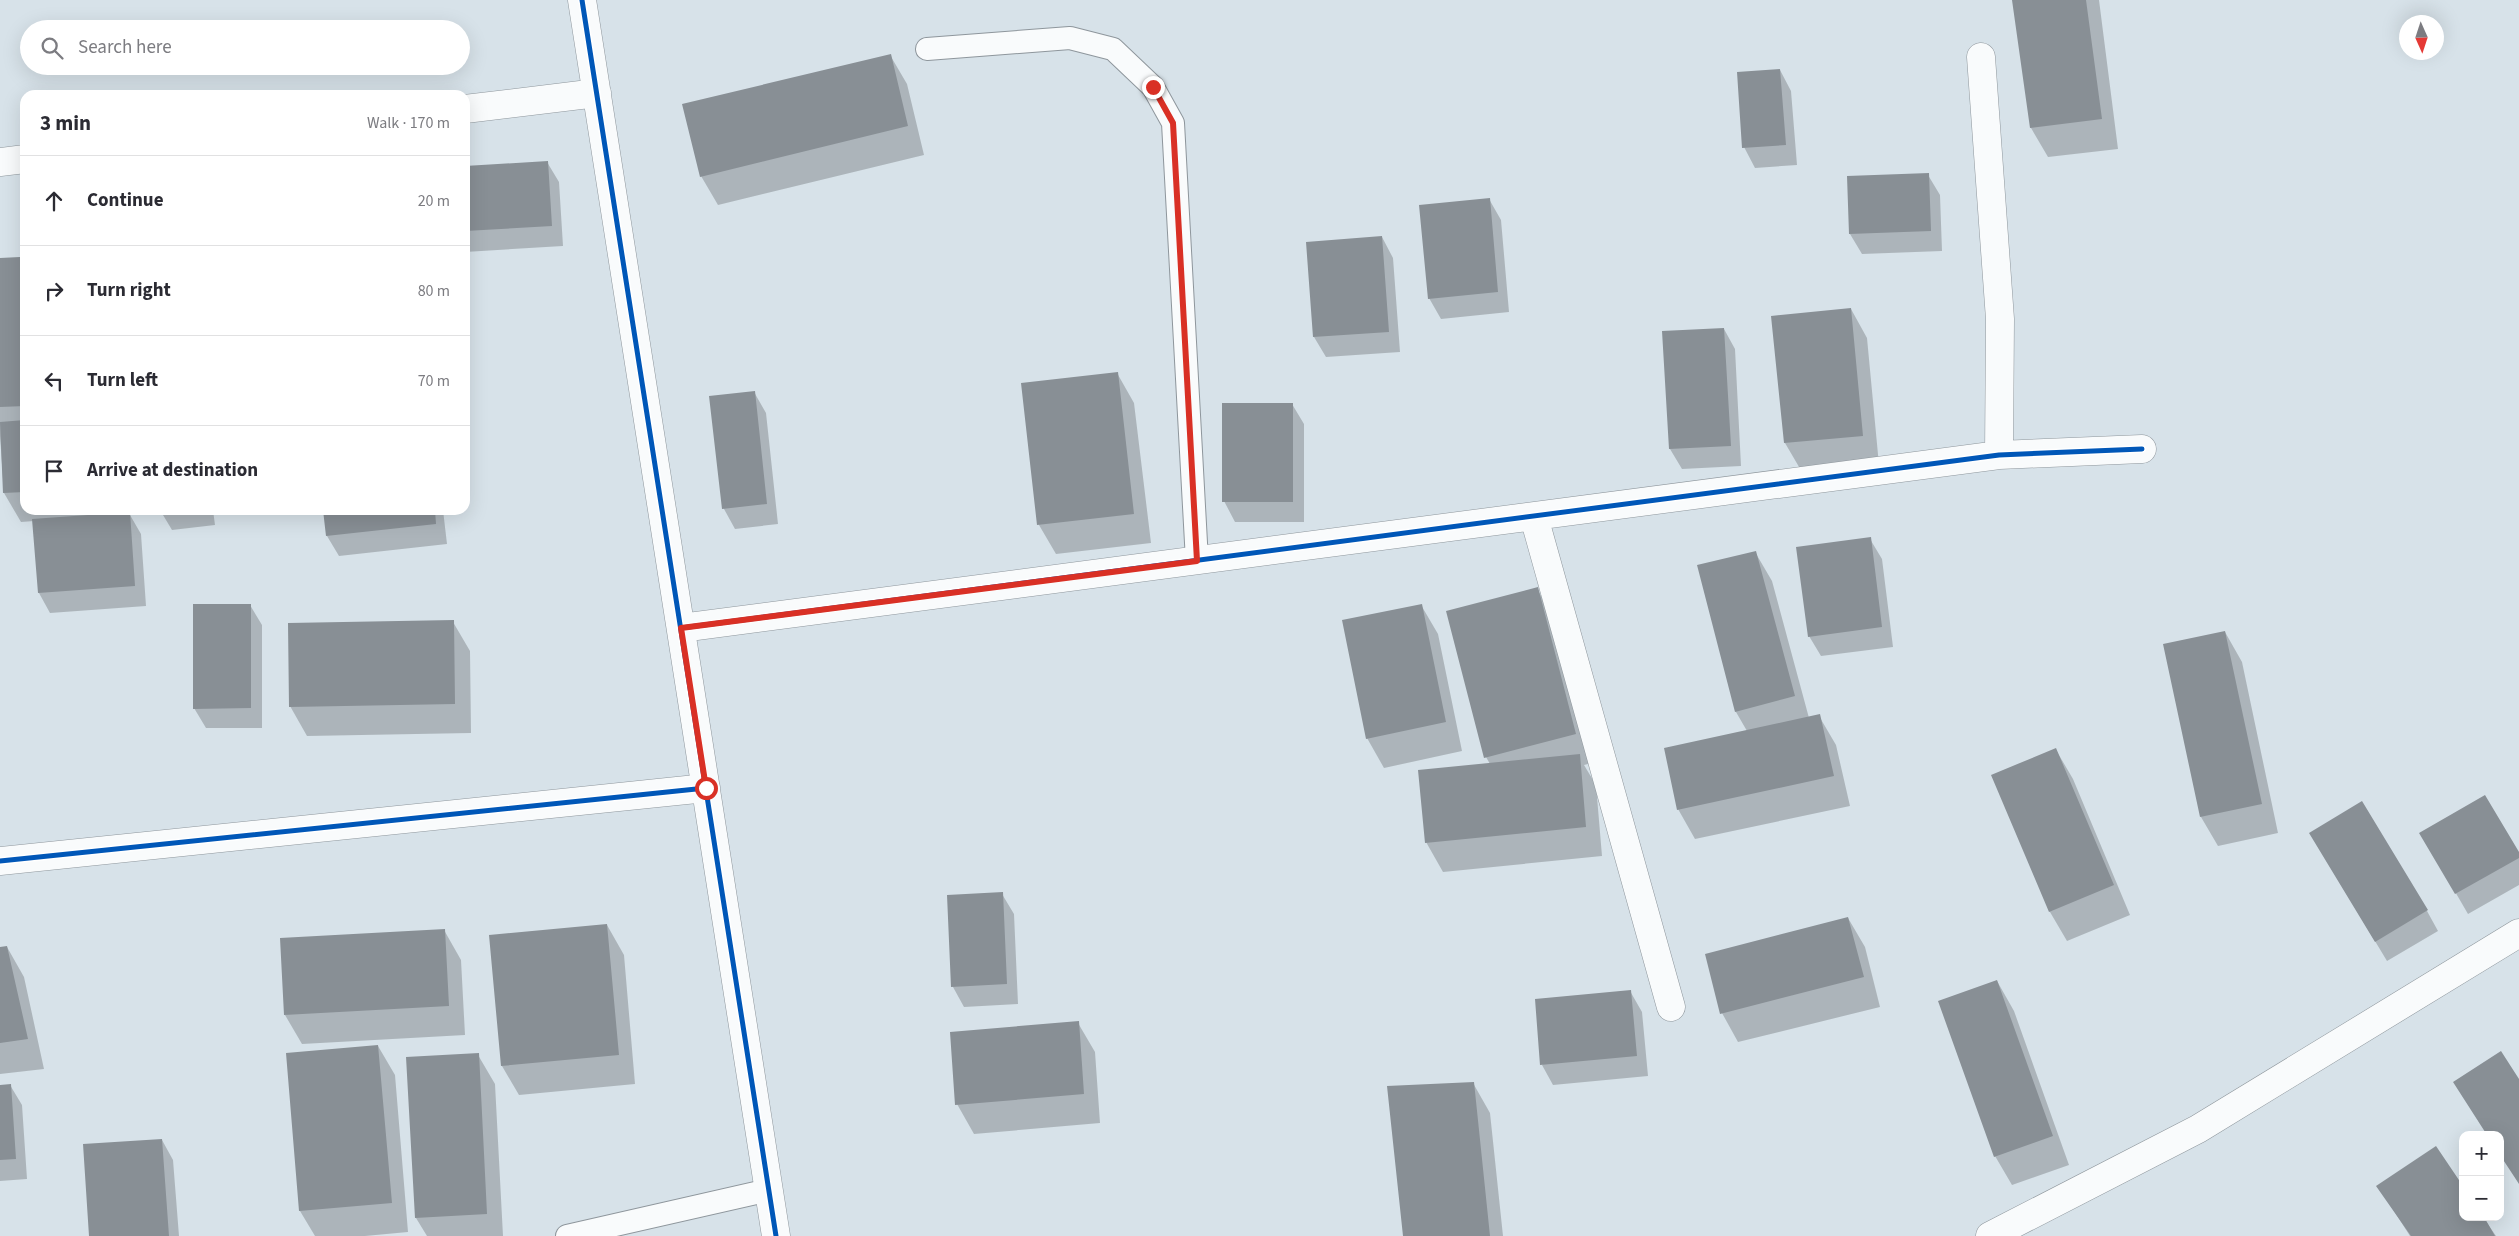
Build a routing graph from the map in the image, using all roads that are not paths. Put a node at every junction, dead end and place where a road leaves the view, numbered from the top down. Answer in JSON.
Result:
{"nodes":[{"id":1,"x":582,"y":0,"type":"edge"},
{"id":2,"x":927,"y":49,"type":"dead end"},
{"id":3,"x":1981,"y":57,"type":"dead end"},
{"id":4,"x":597,"y":93,"type":"junction"},
{"id":5,"x":470,"y":107,"type":"edge"},
{"id":6,"x":20,"y":160,"type":"edge"},
{"id":7,"x":0,"y":162,"type":"edge"},
{"id":8,"x":2142,"y":449,"type":"dead end"},
{"id":9,"x":1999,"y":455,"type":"junction"},
{"id":10,"x":1534,"y":517,"type":"junction"},
{"id":11,"x":1197,"y":561,"type":"junction"},
{"id":12,"x":681,"y":628,"type":"junction"},
{"id":13,"x":706,"y":788,"type":"junction"},
{"id":14,"x":0,"y":860,"type":"edge"},
{"id":15,"x":2519,"y":933,"type":"edge"},
{"id":16,"x":1671,"y":1006,"type":"dead end"},
{"id":17,"x":769,"y":1190,"type":"junction"},
{"id":18,"x":566,"y":1236,"type":"edge"},
{"id":19,"x":776,"y":1236,"type":"edge"},
{"id":20,"x":1990,"y":1236,"type":"edge"}],
"edges":[{"from":1,"to":4,"type":"street"},
{"from":2,"to":11,"type":"lane"},
{"from":3,"to":9,"type":"street"},
{"from":4,"to":5,"type":"street"},
{"from":4,"to":12,"type":"street"},
{"from":6,"to":7,"type":"street"},
{"from":8,"to":9,"type":"street"},
{"from":9,"to":10,"type":"street"},
{"from":10,"to":11,"type":"street"},
{"from":10,"to":16,"type":"street"},
{"from":11,"to":12,"type":"street"},
{"from":12,"to":13,"type":"street"},
{"from":13,"to":14,"type":"street"},
{"from":13,"to":17,"type":"street"},
{"from":15,"to":20,"type":"street"},
{"from":17,"to":18,"type":"lane"},
{"from":17,"to":19,"type":"street"}]}
